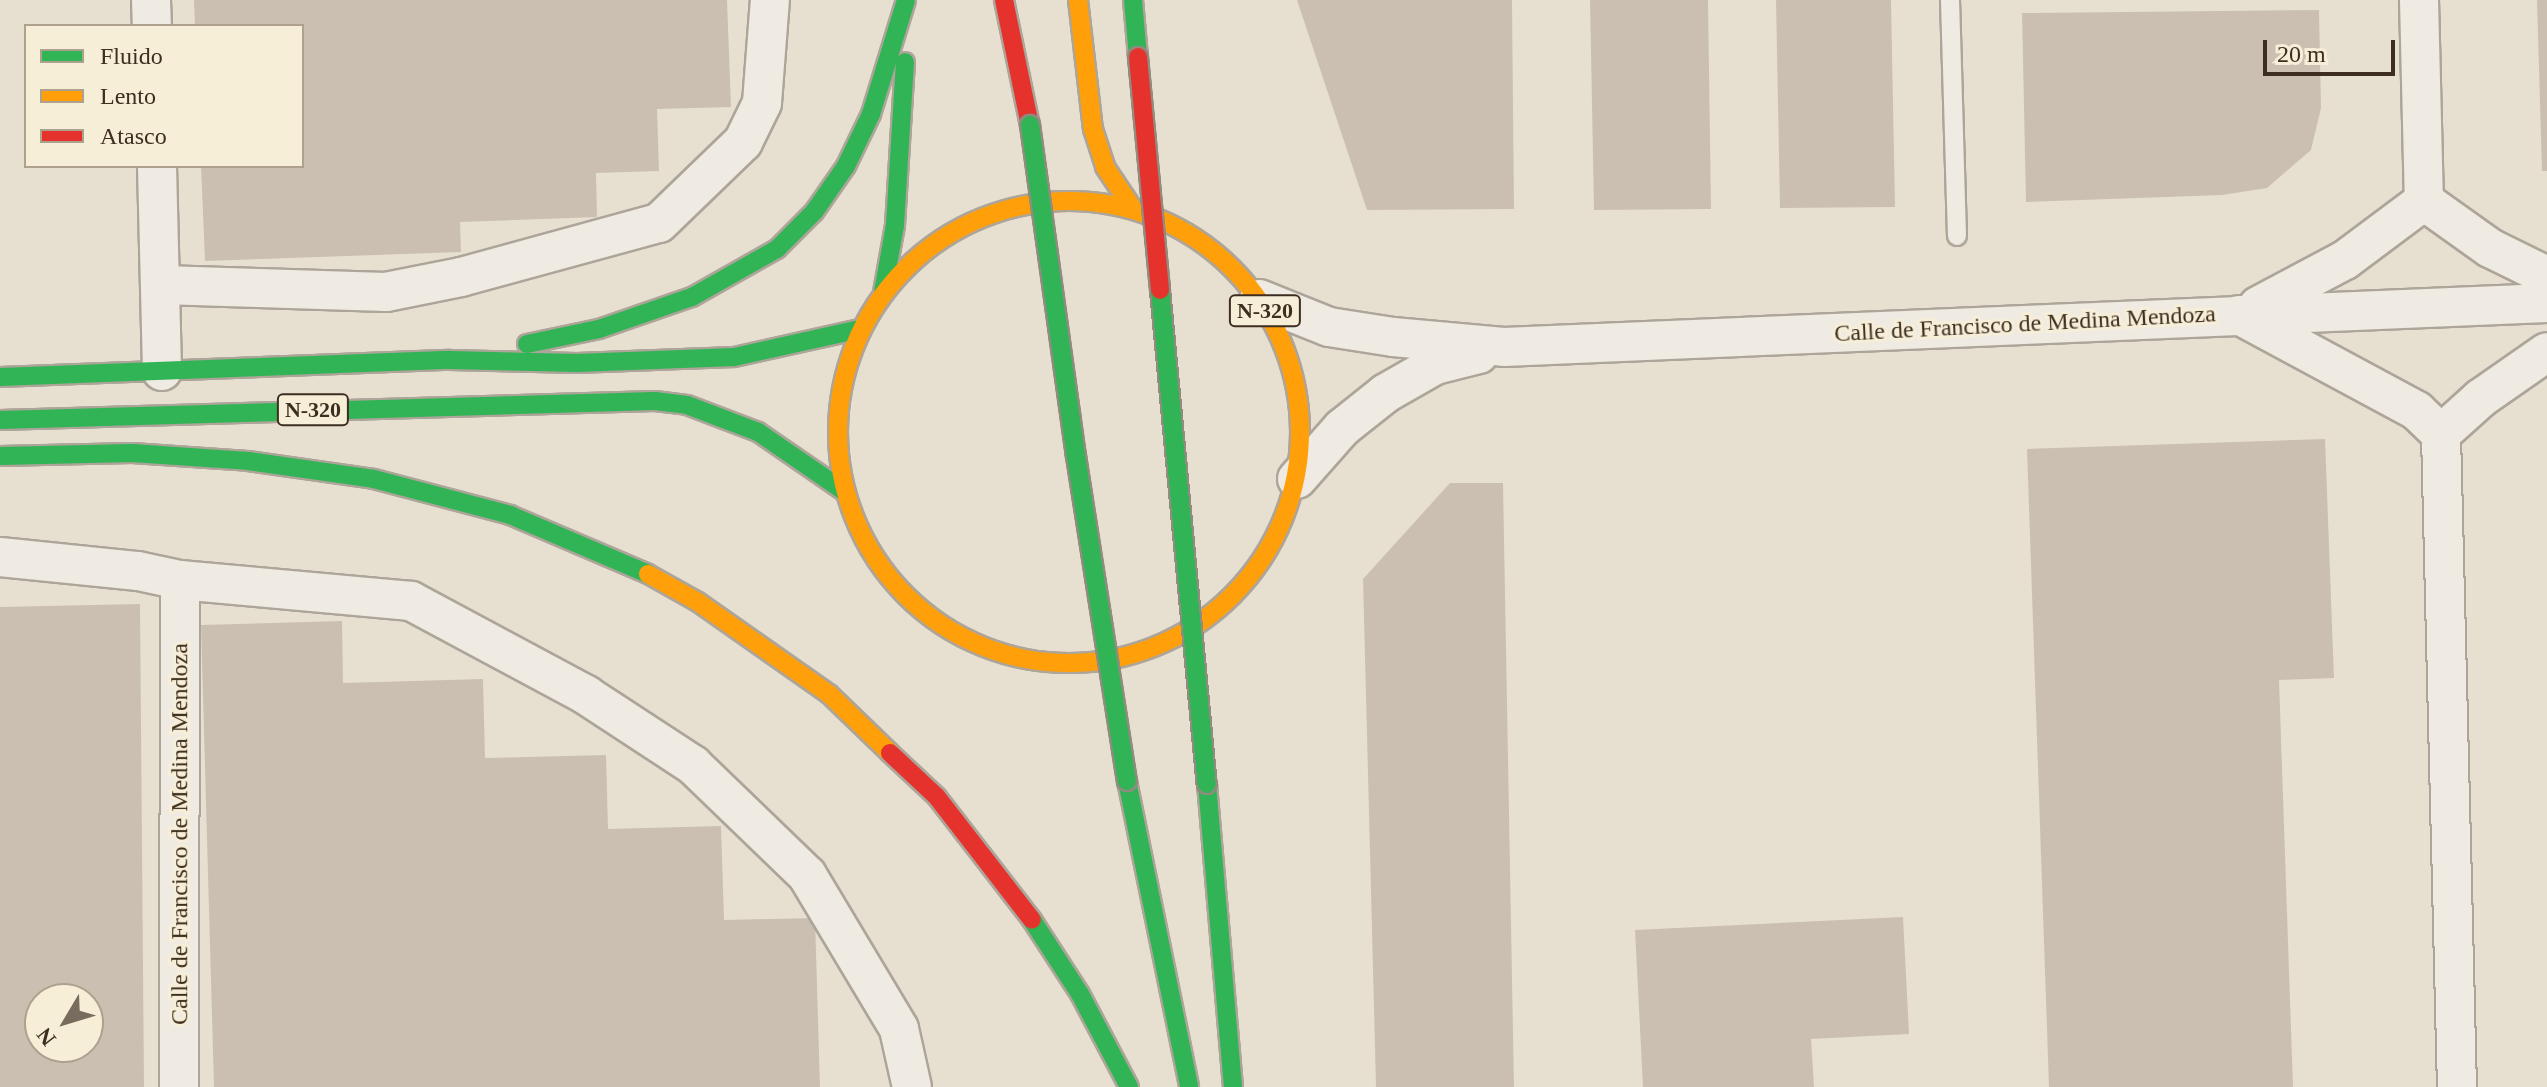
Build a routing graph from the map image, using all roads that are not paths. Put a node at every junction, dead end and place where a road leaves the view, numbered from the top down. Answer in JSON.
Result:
{"nodes":[{"id":1,"x":151,"y":0,"type":"edge"},
{"id":2,"x":770,"y":0,"type":"edge"},
{"id":3,"x":907,"y":0,"type":"edge"},
{"id":4,"x":1004,"y":0,"type":"edge"},
{"id":5,"x":1025,"y":0,"type":"edge"},
{"id":6,"x":1078,"y":0,"type":"edge"},
{"id":7,"x":1133,"y":0,"type":"edge"},
{"id":8,"x":1950,"y":0,"type":"edge"},
{"id":9,"x":2419,"y":0,"type":"edge"},
{"id":10,"x":152,"y":24,"type":"edge"},
{"id":11,"x":1030,"y":125,"type":"junction"},
{"id":12,"x":157,"y":168,"type":"edge"},
{"id":13,"x":2424,"y":201,"type":"junction"},
{"id":14,"x":1133,"y":209,"type":"junction"},
{"id":15,"x":1957,"y":236,"type":"dead end"},
{"id":16,"x":2547,"y":276,"type":"edge"},
{"id":17,"x":162,"y":285,"type":"junction"},
{"id":18,"x":883,"y":292,"type":"junction"},
{"id":19,"x":1259,"y":299,"type":"junction"},
{"id":20,"x":2547,"y":303,"type":"edge"},
{"id":21,"x":2238,"y":315,"type":"junction"},
{"id":22,"x":860,"y":329,"type":"junction"},
{"id":23,"x":1504,"y":347,"type":"junction"},
{"id":24,"x":2547,"y":352,"type":"edge"},
{"id":25,"x":450,"y":360,"type":"junction"},
{"id":26,"x":162,"y":371,"type":"junction"},
{"id":27,"x":0,"y":377,"type":"edge"},
{"id":28,"x":0,"y":420,"type":"edge"},
{"id":29,"x":2441,"y":434,"type":"junction"},
{"id":30,"x":0,"y":456,"type":"edge"},
{"id":31,"x":1297,"y":479,"type":"junction"},
{"id":32,"x":844,"y":491,"type":"junction"},
{"id":33,"x":0,"y":557,"type":"edge"},
{"id":34,"x":180,"y":580,"type":"junction"},
{"id":35,"x":179,"y":1087,"type":"edge"},
{"id":36,"x":912,"y":1087,"type":"edge"},
{"id":37,"x":1129,"y":1087,"type":"edge"},
{"id":38,"x":1189,"y":1087,"type":"edge"},
{"id":39,"x":1233,"y":1087,"type":"edge"},
{"id":40,"x":2457,"y":1087,"type":"edge"}],
"edges":[{"from":1,"to":10,"type":"street"},
{"from":2,"to":17,"type":"street"},
{"from":3,"to":18,"type":"highway","number":"N-320"},
{"from":3,"to":25,"type":"highway","number":"N-320"},
{"from":4,"to":11,"type":"highway"},
{"from":5,"to":11,"type":"highway"},
{"from":6,"to":14,"type":"highway"},
{"from":7,"to":39,"type":"highway","bridge":true},
{"from":8,"to":15,"type":"lane"},
{"from":9,"to":13,"type":"street"},
{"from":11,"to":38,"type":"highway","bridge":true},
{"from":12,"to":17,"type":"street"},
{"from":13,"to":16,"type":"street"},
{"from":13,"to":21,"type":"street"},
{"from":14,"to":18,"type":"highway","number":"N-320"},
{"from":14,"to":19,"type":"highway","number":"N-320"},
{"from":17,"to":26,"type":"street"},
{"from":18,"to":22,"type":"highway","number":"N-320"},
{"from":19,"to":23,"type":"street","name":"Calle de Francisco de Medina Mendoza"},
{"from":19,"to":31,"type":"highway","number":"N-320"},
{"from":20,"to":21,"type":"street","name":"Calle de Francisco de Medina Mendoza"},
{"from":21,"to":23,"type":"street","name":"Calle de Francisco de Medina Mendoza"},
{"from":21,"to":29,"type":"street"},
{"from":22,"to":25,"type":"highway","number":"N-320"},
{"from":22,"to":32,"type":"highway","number":"N-320"},
{"from":23,"to":31,"type":"street","name":"Calle de Francisco de Medina Mendoza"},
{"from":24,"to":29,"type":"street"},
{"from":25,"to":26,"type":"highway","number":"N-320"},
{"from":26,"to":27,"type":"highway","number":"N-320"},
{"from":28,"to":32,"type":"highway","number":"N-320"},
{"from":29,"to":40,"type":"street"},
{"from":30,"to":37,"type":"highway"},
{"from":31,"to":32,"type":"highway","number":"N-320"},
{"from":33,"to":34,"type":"street"},
{"from":34,"to":35,"type":"street","name":"Calle de Francisco de Medina Mendoza"},
{"from":34,"to":36,"type":"street"}]}
